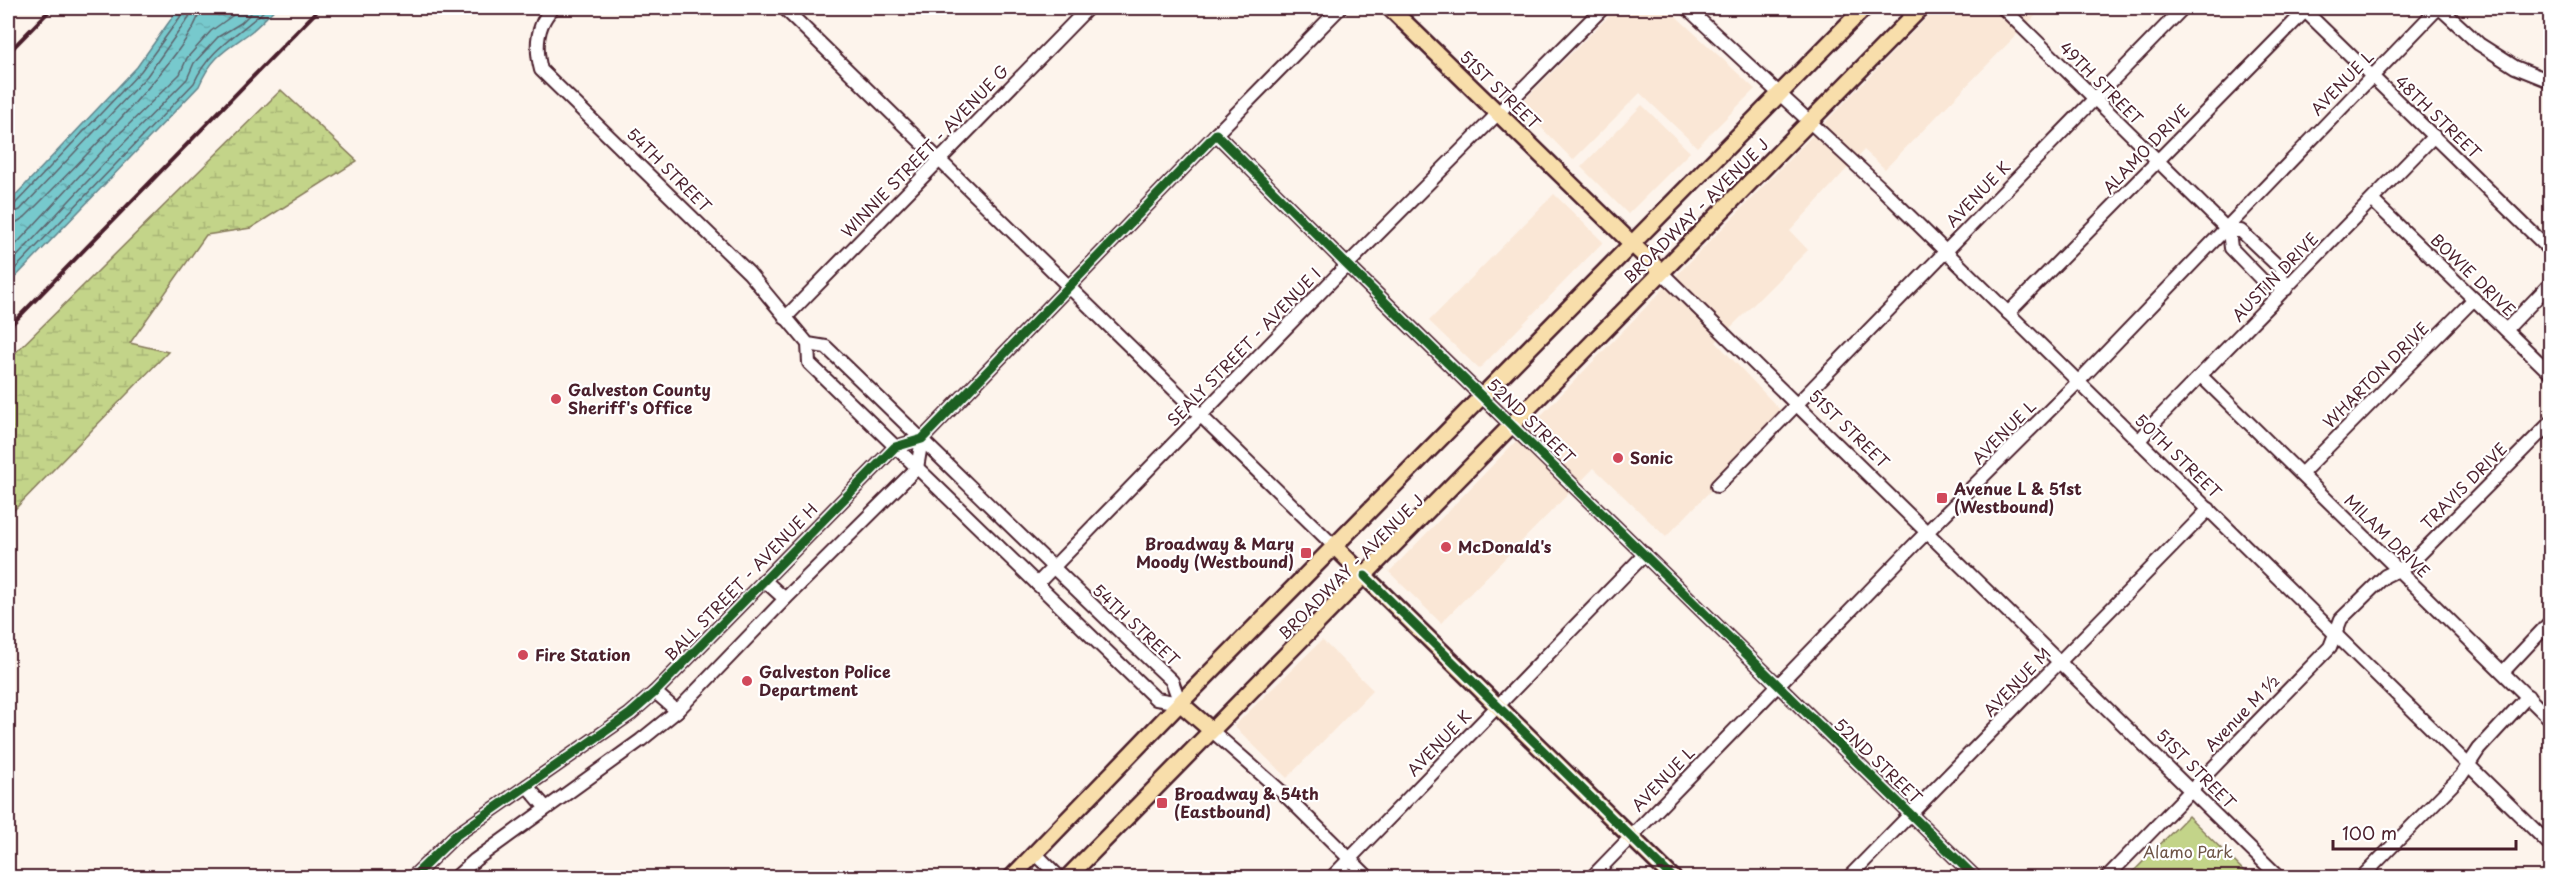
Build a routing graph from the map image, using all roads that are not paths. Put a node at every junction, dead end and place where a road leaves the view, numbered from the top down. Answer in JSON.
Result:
{"nodes":[{"id":1,"x":784,"y":8,"type":"edge"},
{"id":2,"x":1088,"y":8,"type":"edge"},
{"id":3,"x":1340,"y":8,"type":"edge"},
{"id":4,"x":1390,"y":8,"type":"edge"},
{"id":5,"x":1603,"y":8,"type":"edge"},
{"id":6,"x":1687,"y":8,"type":"edge"},
{"id":7,"x":1864,"y":8,"type":"edge"},
{"id":8,"x":1921,"y":8,"type":"edge"},
{"id":9,"x":2003,"y":8,"type":"edge"},
{"id":10,"x":2183,"y":8,"type":"edge"},
{"id":11,"x":2305,"y":8,"type":"edge"},
{"id":12,"x":2439,"y":8,"type":"edge"},
{"id":13,"x":551,"y":10,"type":"edge"},
{"id":14,"x":2372,"y":76,"type":"junction"},
{"id":15,"x":2550,"y":81,"type":"edge"},
{"id":16,"x":1780,"y":93,"type":"junction"},
{"id":17,"x":2094,"y":99,"type":"junction"},
{"id":18,"x":1498,"y":114,"type":"junction"},
{"id":19,"x":1810,"y":121,"type":"junction"},
{"id":20,"x":1216,"y":134,"type":"junction"},
{"id":21,"x":2434,"y":136,"type":"junction"},
{"id":22,"x":940,"y":160,"type":"junction"},
{"id":23,"x":2157,"y":161,"type":"junction"},
{"id":24,"x":2372,"y":200,"type":"junction"},
{"id":25,"x":2227,"y":230,"type":"junction"},
{"id":26,"x":1633,"y":244,"type":"junction"},
{"id":27,"x":2550,"y":250,"type":"edge"},
{"id":28,"x":1944,"y":251,"type":"junction"},
{"id":29,"x":1347,"y":265,"type":"junction"},
{"id":30,"x":1661,"y":272,"type":"junction"},
{"id":31,"x":2550,"y":284,"type":"edge"},
{"id":32,"x":1068,"y":285,"type":"junction"},
{"id":33,"x":2284,"y":287,"type":"junction"},
{"id":34,"x":2474,"y":299,"type":"junction"},
{"id":35,"x":2008,"y":313,"type":"junction"},
{"id":36,"x":785,"y":318,"type":"junction"},
{"id":37,"x":2506,"y":330,"type":"junction"},
{"id":38,"x":808,"y":344,"type":"junction"},
{"id":39,"x":2550,"y":373,"type":"edge"},
{"id":40,"x":2201,"y":376,"type":"junction"},
{"id":41,"x":2078,"y":382,"type":"junction"},
{"id":42,"x":1483,"y":395,"type":"junction"},
{"id":43,"x":1797,"y":403,"type":"junction"},
{"id":44,"x":1200,"y":415,"type":"junction"},
{"id":45,"x":2550,"y":423,"type":"edge"},
{"id":46,"x":1512,"y":425,"type":"junction"},
{"id":47,"x":922,"y":439,"type":"junction"},
{"id":48,"x":2139,"y":441,"type":"junction"},
{"id":49,"x":895,"y":447,"type":"junction"},
{"id":50,"x":918,"y":468,"type":"junction"},
{"id":51,"x":2301,"y":474,"type":"junction"},
{"id":52,"x":1716,"y":486,"type":"dead end"},
{"id":53,"x":2209,"y":509,"type":"junction"},
{"id":54,"x":1927,"y":531,"type":"junction"},
{"id":55,"x":1335,"y":547,"type":"junction"},
{"id":56,"x":1645,"y":554,"type":"junction"},
{"id":57,"x":1052,"y":568,"type":"junction"},
{"id":58,"x":2398,"y":570,"type":"junction"},
{"id":59,"x":1365,"y":576,"type":"junction"},
{"id":60,"x":764,"y":580,"type":"junction"},
{"id":61,"x":1037,"y":584,"type":"junction"},
{"id":62,"x":785,"y":599,"type":"junction"},
{"id":63,"x":2550,"y":622,"type":"edge"},
{"id":64,"x":2335,"y":632,"type":"junction"},
{"id":65,"x":2059,"y":662,"type":"junction"},
{"id":66,"x":2503,"y":672,"type":"junction"},
{"id":67,"x":1778,"y":684,"type":"junction"},
{"id":68,"x":655,"y":692,"type":"junction"},
{"id":69,"x":2528,"y":696,"type":"junction"},
{"id":70,"x":1180,"y":703,"type":"junction"},
{"id":71,"x":1498,"y":706,"type":"junction"},
{"id":72,"x":676,"y":711,"type":"junction"},
{"id":73,"x":2550,"y":719,"type":"edge"},
{"id":74,"x":1211,"y":730,"type":"junction"},
{"id":75,"x":2469,"y":764,"type":"junction"},
{"id":76,"x":527,"y":786,"type":"junction"},
{"id":77,"x":2191,"y":789,"type":"junction"},
{"id":78,"x":546,"y":808,"type":"junction"},
{"id":79,"x":1911,"y":814,"type":"junction"},
{"id":80,"x":2550,"y":826,"type":"edge"},
{"id":81,"x":2539,"y":834,"type":"junction"},
{"id":82,"x":1631,"y":836,"type":"junction"},
{"id":83,"x":2550,"y":846,"type":"edge"},
{"id":84,"x":1035,"y":853,"type":"junction"},
{"id":85,"x":1349,"y":859,"type":"junction"},
{"id":86,"x":412,"y":878,"type":"edge"},
{"id":87,"x":455,"y":878,"type":"edge"},
{"id":88,"x":1011,"y":878,"type":"edge"},
{"id":89,"x":1060,"y":878,"type":"edge"},
{"id":90,"x":1067,"y":878,"type":"edge"},
{"id":91,"x":1331,"y":878,"type":"edge"},
{"id":92,"x":1369,"y":878,"type":"edge"},
{"id":93,"x":1591,"y":878,"type":"edge"},
{"id":94,"x":1673,"y":878,"type":"edge"},
{"id":95,"x":1848,"y":878,"type":"edge"},
{"id":96,"x":1976,"y":878,"type":"edge"},
{"id":97,"x":2106,"y":878,"type":"edge"},
{"id":98,"x":2280,"y":878,"type":"edge"},
{"id":99,"x":2361,"y":878,"type":"edge"}],
"edges":[{"from":1,"to":22,"type":"street"},
{"from":2,"to":22,"type":"street","name":"WINNIE STREET - AVENUE G"},
{"from":3,"to":20,"type":"street"},
{"from":4,"to":18,"type":"main road","name":"51ST STREET"},
{"from":5,"to":18,"type":"street","name":"SEALY STREET - AVENUE I"},
{"from":6,"to":16,"type":"street"},
{"from":7,"to":16,"type":"main road","name":"BROADWAY - AVENUE J"},
{"from":8,"to":19,"type":"main road","name":"BROADWAY - AVENUE J"},
{"from":9,"to":17,"type":"street","name":"49TH STREET"},
{"from":10,"to":17,"type":"street","name":"AVENUE K"},
{"from":11,"to":14,"type":"street","name":"48TH STREET"},
{"from":11,"to":23,"type":"street","name":"ALAMO DRIVE"},
{"from":12,"to":14,"type":"street","name":"AVENUE L"},
{"from":12,"to":15,"type":"street"},
{"from":13,"to":36,"type":"street","name":"54TH STREET"},
{"from":14,"to":21,"type":"street","name":"48TH STREET"},
{"from":14,"to":25,"type":"street","name":"AVENUE L"},
{"from":16,"to":19,"type":"street","name":"50TH STREET"},
{"from":16,"to":26,"type":"main road","name":"BROADWAY - AVENUE J"},
{"from":17,"to":23,"type":"street","name":"49TH STREET"},
{"from":17,"to":28,"type":"street","name":"AVENUE K"},
{"from":18,"to":26,"type":"main road","name":"51ST STREET"},
{"from":18,"to":29,"type":"street","name":"SEALY STREET - AVENUE I"},
{"from":19,"to":28,"type":"street","name":"50TH STREET"},
{"from":19,"to":30,"type":"main road","name":"BROADWAY - AVENUE J"},
{"from":20,"to":29,"type":"street","name":"52ND STREET"},
{"from":20,"to":32,"type":"street"},
{"from":21,"to":24,"type":"street","name":"AUSTIN DRIVE"},
{"from":21,"to":27,"type":"street","name":"48TH STREET"},
{"from":22,"to":32,"type":"street"},
{"from":22,"to":36,"type":"street","name":"WINNIE STREET - AVENUE G"},
{"from":23,"to":25,"type":"street","name":"49TH STREET"},
{"from":23,"to":35,"type":"street","name":"ALAMO DRIVE"},
{"from":24,"to":33,"type":"street","name":"AUSTIN DRIVE"},
{"from":24,"to":34,"type":"street","name":"BOWIE DRIVE"},
{"from":25,"to":33,"type":"street","name":"49TH STREET"},
{"from":25,"to":33,"type":"street","name":"49TH STREET"},
{"from":25,"to":41,"type":"street","name":"AVENUE L"},
{"from":26,"to":30,"type":"main road","name":"51ST STREET"},
{"from":26,"to":42,"type":"main road","name":"BROADWAY - AVENUE J"},
{"from":28,"to":35,"type":"street","name":"50TH STREET"},
{"from":28,"to":43,"type":"street","name":"AVENUE K"},
{"from":29,"to":42,"type":"street","name":"52ND STREET"},
{"from":29,"to":44,"type":"street","name":"SEALY STREET - AVENUE I"},
{"from":30,"to":43,"type":"street","name":"51ST STREET"},
{"from":30,"to":46,"type":"main road","name":"BROADWAY - AVENUE J"},
{"from":31,"to":37,"type":"street"},
{"from":32,"to":44,"type":"street"},
{"from":32,"to":47,"type":"street"},
{"from":33,"to":40,"type":"street","name":"AUSTIN DRIVE"},
{"from":34,"to":37,"type":"street","name":"BOWIE DRIVE"},
{"from":34,"to":51,"type":"street","name":"WHARTON DRIVE"},
{"from":35,"to":41,"type":"street","name":"50TH STREET"},
{"from":36,"to":38,"type":"street","name":"54TH STREET"},
{"from":37,"to":39,"type":"street","name":"BOWIE DRIVE"},
{"from":38,"to":47,"type":"street","name":"54TH STREET"},
{"from":38,"to":49,"type":"street","name":"54TH STREET"},
{"from":40,"to":48,"type":"street","name":"AUSTIN DRIVE"},
{"from":40,"to":51,"type":"street","name":"MILAM DRIVE"},
{"from":41,"to":48,"type":"street","name":"50TH STREET"},
{"from":41,"to":54,"type":"street","name":"AVENUE L"},
{"from":42,"to":46,"type":"street","name":"52ND STREET"},
{"from":42,"to":55,"type":"main road","name":"BROADWAY - AVENUE J"},
{"from":43,"to":52,"type":"street","name":"AVENUE K"},
{"from":43,"to":54,"type":"street","name":"51ST STREET"},
{"from":44,"to":55,"type":"street"},
{"from":44,"to":57,"type":"street","name":"SEALY STREET - AVENUE I"},
{"from":45,"to":58,"type":"street","name":"TRAVIS DRIVE"},
{"from":46,"to":56,"type":"street","name":"52ND STREET"},
{"from":46,"to":59,"type":"main road","name":"BROADWAY - AVENUE J"},
{"from":47,"to":49,"type":"street","name":"BALL STREET - AVENUE H"},
{"from":47,"to":50,"type":"street"},
{"from":47,"to":57,"type":"street","name":"54TH STREET"},
{"from":48,"to":53,"type":"street","name":"50TH STREET"},
{"from":49,"to":50,"type":"street","name":"54TH STREET"},
{"from":49,"to":60,"type":"street","name":"BALL STREET - AVENUE H"},
{"from":50,"to":61,"type":"street","name":"54TH STREET"},
{"from":50,"to":62,"type":"street"},
{"from":51,"to":58,"type":"street","name":"MILAM DRIVE"},
{"from":53,"to":64,"type":"street","name":"50TH STREET"},
{"from":53,"to":65,"type":"street","name":"AVENUE M"},
{"from":54,"to":65,"type":"street","name":"51ST STREET"},
{"from":54,"to":67,"type":"street","name":"AVENUE L"},
{"from":55,"to":59,"type":"main road"},
{"from":55,"to":70,"type":"main road","name":"BROADWAY - AVENUE J"},
{"from":56,"to":67,"type":"street","name":"52ND STREET"},
{"from":56,"to":71,"type":"street","name":"AVENUE K"},
{"from":57,"to":61,"type":"street","name":"SEALY STREET - AVENUE I"},
{"from":57,"to":70,"type":"street","name":"54TH STREET"},
{"from":58,"to":64,"type":"street","name":"Avenue M ½"},
{"from":58,"to":66,"type":"street","name":"MILAM DRIVE"},
{"from":59,"to":71,"type":"main road"},
{"from":59,"to":74,"type":"main road","name":"BROADWAY - AVENUE J"},
{"from":60,"to":62,"type":"street"},
{"from":60,"to":68,"type":"street","name":"BALL STREET - AVENUE H"},
{"from":61,"to":70,"type":"street","name":"54TH STREET"},
{"from":62,"to":72,"type":"street"},
{"from":63,"to":66,"type":"street"},
{"from":64,"to":75,"type":"street","name":"50TH STREET"},
{"from":64,"to":77,"type":"street","name":"Avenue M ½"},
{"from":65,"to":77,"type":"street","name":"51ST STREET"},
{"from":65,"to":79,"type":"street","name":"AVENUE M"},
{"from":66,"to":69,"type":"street","name":"MILAM DRIVE"},
{"from":67,"to":79,"type":"street","name":"52ND STREET"},
{"from":67,"to":82,"type":"street","name":"AVENUE L"},
{"from":68,"to":72,"type":"street"},
{"from":68,"to":76,"type":"street","name":"BALL STREET - AVENUE H"},
{"from":69,"to":73,"type":"street","name":"MILAM DRIVE"},
{"from":69,"to":75,"type":"street"},
{"from":70,"to":74,"type":"main road"},
{"from":70,"to":84,"type":"main road","name":"BROADWAY - AVENUE J"},
{"from":71,"to":82,"type":"main road"},
{"from":71,"to":85,"type":"street","name":"AVENUE K"},
{"from":72,"to":78,"type":"street"},
{"from":74,"to":85,"type":"street"},
{"from":74,"to":90,"type":"main road","name":"BROADWAY - AVENUE J"},
{"from":75,"to":81,"type":"street","name":"50TH STREET"},
{"from":75,"to":99,"type":"street"},
{"from":76,"to":78,"type":"street"},
{"from":76,"to":86,"type":"street","name":"BALL STREET - AVENUE H"},
{"from":77,"to":97,"type":"street","name":"Avenue M ½"},
{"from":77,"to":98,"type":"street","name":"51ST STREET"},
{"from":78,"to":87,"type":"street"},
{"from":79,"to":95,"type":"street","name":"AVENUE M"},
{"from":79,"to":96,"type":"street","name":"52ND STREET"},
{"from":80,"to":81,"type":"street"},
{"from":81,"to":83,"type":"street","name":"50TH STREET"},
{"from":82,"to":93,"type":"street","name":"AVENUE L"},
{"from":82,"to":94,"type":"main road"},
{"from":84,"to":88,"type":"main road","name":"BROADWAY - AVENUE J"},
{"from":84,"to":89,"type":"street"},
{"from":85,"to":91,"type":"street","name":"AVENUE K"},
{"from":85,"to":92,"type":"street"}]}
